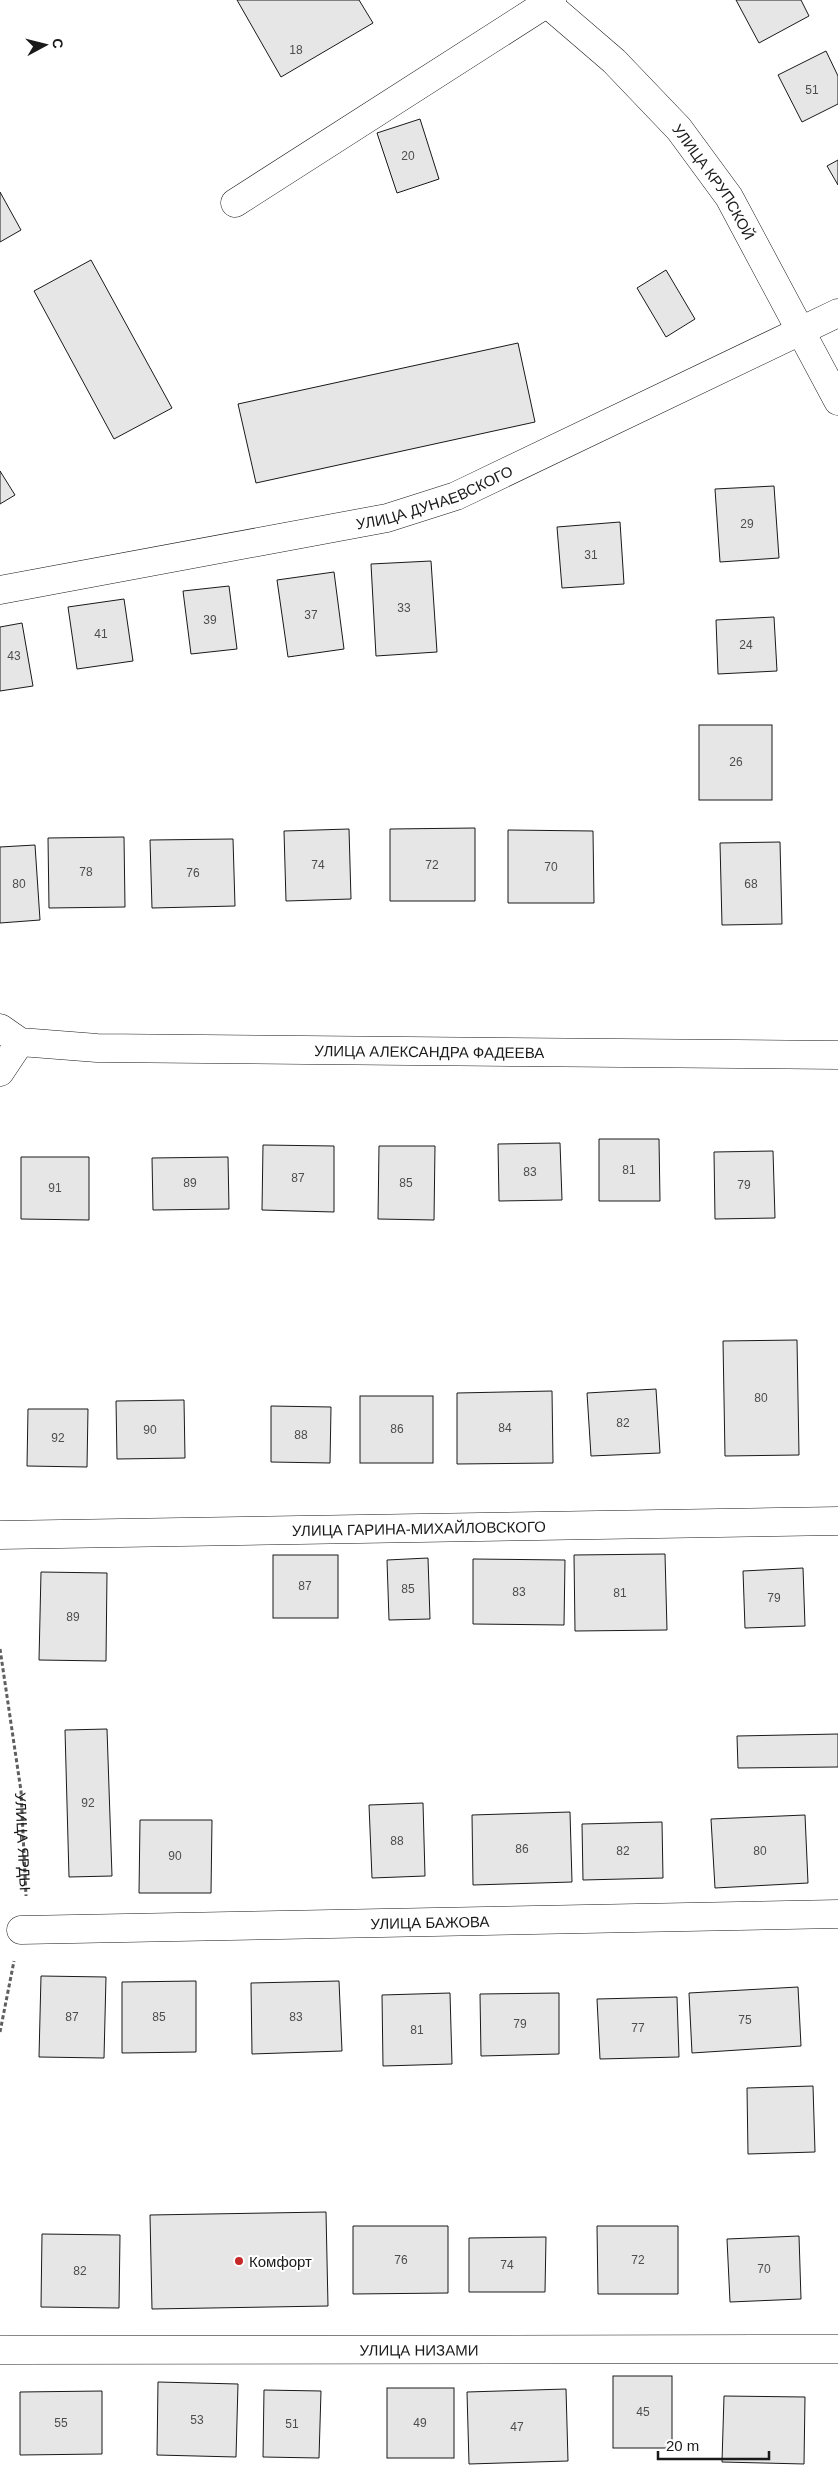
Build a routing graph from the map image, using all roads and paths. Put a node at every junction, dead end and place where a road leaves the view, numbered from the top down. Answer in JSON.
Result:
{"nodes":[{"id":1,"x":547,"y":1,"type":"edge"},
{"id":2,"x":235,"y":203,"type":"dead end"},
{"id":3,"x":838,"y":313,"type":"edge"},
{"id":4,"x":802,"y":331,"type":"junction"},
{"id":5,"x":838,"y":401,"type":"edge"},
{"id":6,"x":0,"y":590,"type":"edge"},
{"id":7,"x":10,"y":1035,"type":"edge"},
{"id":8,"x":838,"y":1054,"type":"edge"},
{"id":9,"x":0,"y":1072,"type":"edge"},
{"id":10,"x":838,"y":1521,"type":"edge"},
{"id":11,"x":0,"y":1535,"type":"edge"},
{"id":12,"x":0,"y":1649,"type":"edge"},
{"id":13,"x":838,"y":1914,"type":"edge"},
{"id":14,"x":21,"y":1930,"type":"junction"},
{"id":15,"x":0,"y":2032,"type":"edge"},
{"id":16,"x":838,"y":2349,"type":"edge"},
{"id":17,"x":0,"y":2350,"type":"edge"}],
"edges":[{"from":1,"to":2,"type":"street"},
{"from":1,"to":4,"type":"street","name":"УЛИЦА КРУПСКОЙ"},
{"from":3,"to":4,"type":"street","name":"УЛИЦА ДУНАЕВСКОГО"},
{"from":4,"to":5,"type":"street","name":"УЛИЦА КРУПСКОЙ"},
{"from":4,"to":6,"type":"street","name":"УЛИЦА ДУНАЕВСКОГО"},
{"from":7,"to":8,"type":"street","name":"УЛИЦА АЛЕКСАНДРА ФАДЕЕВА"},
{"from":7,"to":9,"type":"street"},
{"from":10,"to":11,"type":"street","name":"УЛИЦА ГАРИНА-МИХАЙЛОВСКОГО"},
{"from":12,"to":14,"type":"path","name":"УЛИЦА ЯРДЫ"},
{"from":13,"to":14,"type":"street","name":"УЛИЦА БАЖОВА"},
{"from":14,"to":15,"type":"path","name":"УЛИЦА ЯРДЫ"},
{"from":16,"to":17,"type":"street","name":"УЛИЦА НИЗАМИ"}]}
